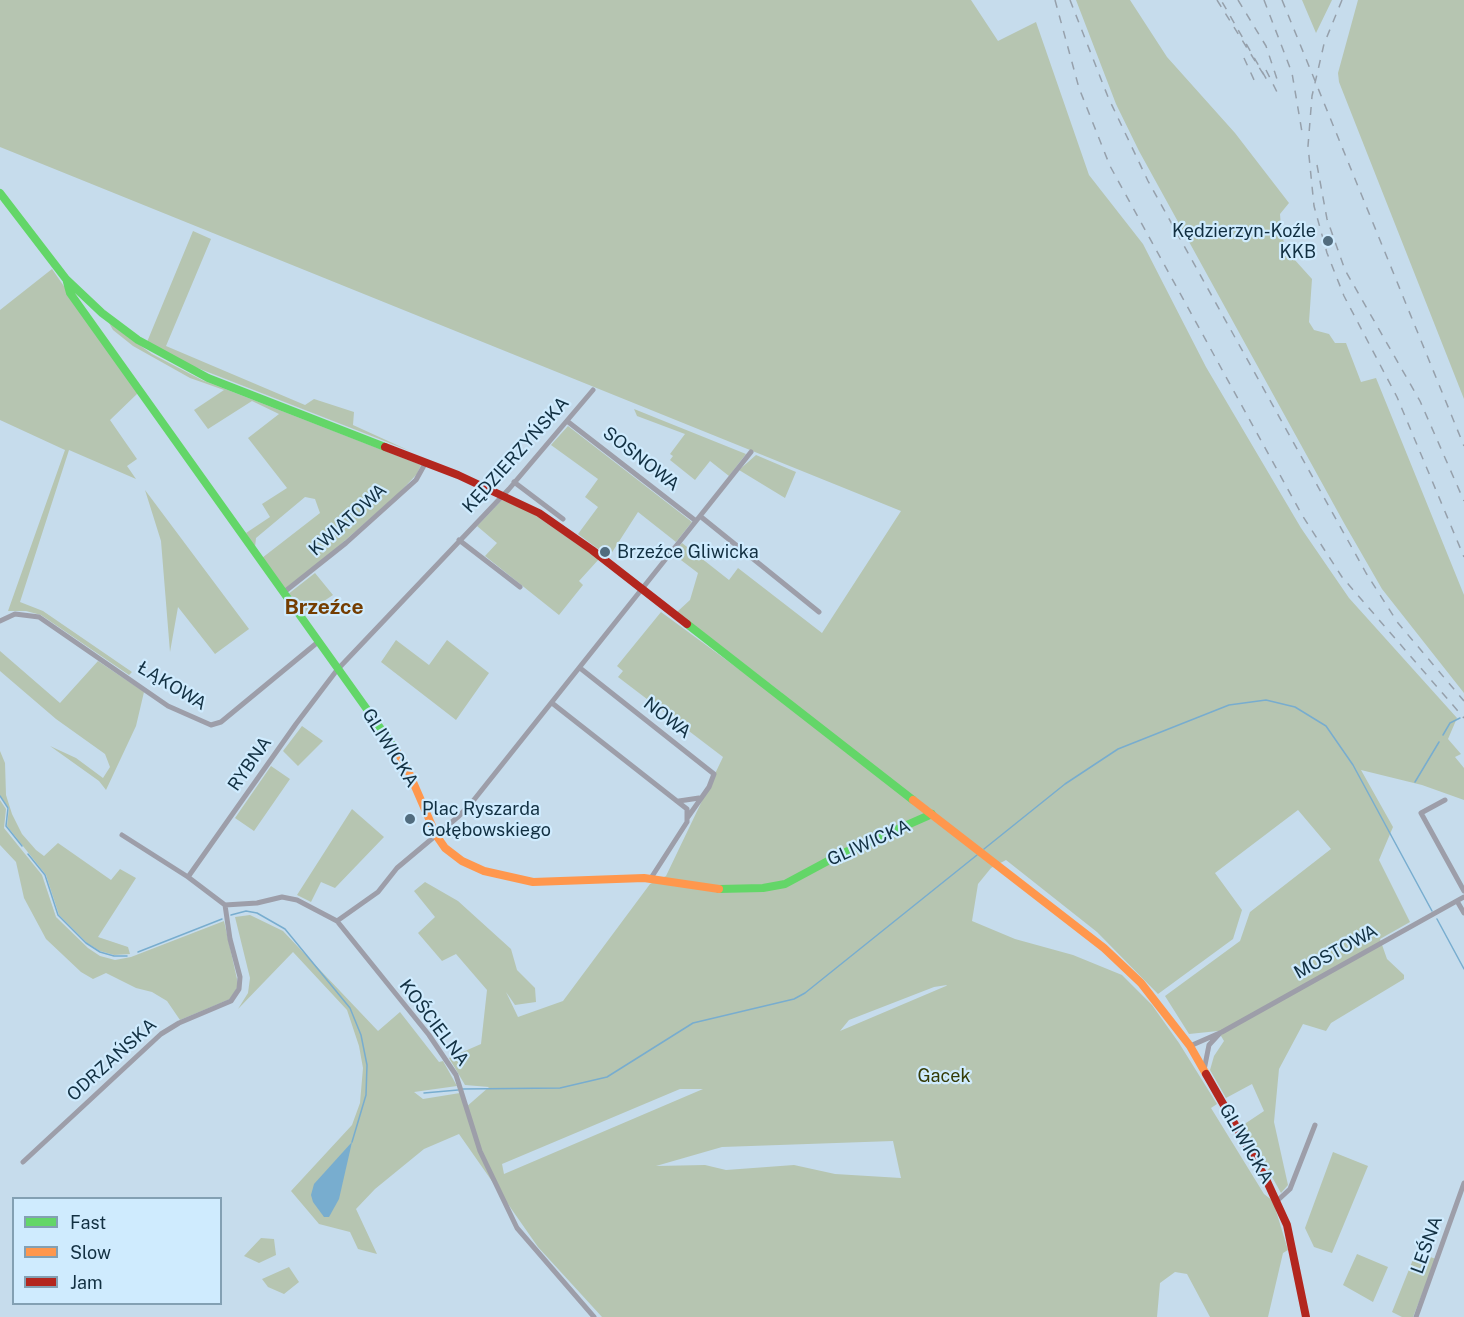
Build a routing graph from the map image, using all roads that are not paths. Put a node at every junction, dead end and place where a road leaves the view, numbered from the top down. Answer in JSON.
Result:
{"nodes":[{"id":1,"x":0,"y":193,"type":"edge"},
{"id":2,"x":66,"y":279,"type":"junction"},
{"id":3,"x":102,"y":313,"type":"junction"},
{"id":4,"x":92,"y":323,"type":"junction"},
{"id":5,"x":593,"y":390,"type":"dead end"},
{"id":6,"x":567,"y":421,"type":"junction"},
{"id":7,"x":751,"y":452,"type":"dead end"},
{"id":8,"x":426,"y":462,"type":"junction"},
{"id":9,"x":514,"y":482,"type":"junction"},
{"id":10,"x":503,"y":494,"type":"junction"},
{"id":11,"x":563,"y":519,"type":"dead end"},
{"id":12,"x":698,"y":519,"type":"junction"},
{"id":13,"x":459,"y":540,"type":"junction"},
{"id":14,"x":520,"y":587,"type":"dead end"},
{"id":15,"x":642,"y":589,"type":"junction"},
{"id":16,"x":283,"y":594,"type":"junction"},
{"id":17,"x":819,"y":612,"type":"dead end"},
{"id":18,"x":0,"y":621,"type":"edge"},
{"id":19,"x":318,"y":642,"type":"junction"},
{"id":20,"x":580,"y":668,"type":"junction"},
{"id":21,"x":337,"y":670,"type":"junction"},
{"id":22,"x":552,"y":703,"type":"junction"},
{"id":23,"x":700,"y":798,"type":"junction"},
{"id":24,"x":1445,"y":800,"type":"dead end"},
{"id":25,"x":679,"y":801,"type":"junction"},
{"id":26,"x":932,"y":814,"type":"junction"},
{"id":27,"x":688,"y":817,"type":"junction"},
{"id":28,"x":122,"y":835,"type":"dead end"},
{"id":29,"x":436,"y":835,"type":"junction"},
{"id":30,"x":660,"y":867,"type":"junction"},
{"id":31,"x":188,"y":877,"type":"junction"},
{"id":32,"x":651,"y":879,"type":"junction"},
{"id":33,"x":665,"y":881,"type":"junction"},
{"id":34,"x":1464,"y":891,"type":"edge"},
{"id":35,"x":1464,"y":897,"type":"edge"},
{"id":36,"x":1457,"y":901,"type":"junction"},
{"id":37,"x":225,"y":905,"type":"junction"},
{"id":38,"x":1464,"y":913,"type":"edge"},
{"id":39,"x":337,"y":921,"type":"junction"},
{"id":40,"x":1222,"y":1032,"type":"junction"},
{"id":41,"x":1209,"y":1046,"type":"junction"},
{"id":42,"x":1191,"y":1047,"type":"junction"},
{"id":43,"x":1204,"y":1070,"type":"junction"},
{"id":44,"x":1315,"y":1125,"type":"dead end"},
{"id":45,"x":23,"y":1162,"type":"dead end"},
{"id":46,"x":1464,"y":1183,"type":"edge"},
{"id":47,"x":1277,"y":1201,"type":"junction"},
{"id":48,"x":594,"y":1317,"type":"edge"},
{"id":49,"x":1306,"y":1317,"type":"edge"},
{"id":50,"x":1416,"y":1317,"type":"edge"}],
"edges":[{"from":1,"to":2,"type":"main road","name":"GLIWICKA"},
{"from":2,"to":3,"type":"main road","name":"GLIWICKA"},
{"from":2,"to":4,"type":"main road","name":"GLIWICKA"},
{"from":3,"to":4,"type":"street"},
{"from":3,"to":8,"type":"main road","name":"GLIWICKA"},
{"from":4,"to":16,"type":"main road","name":"GLIWICKA"},
{"from":5,"to":6,"type":"street","name":"KĘDZIERZYŃSKA"},
{"from":6,"to":9,"type":"street","name":"KĘDZIERZYŃSKA"},
{"from":6,"to":12,"type":"street","name":"SOSNOWA"},
{"from":7,"to":12,"type":"street"},
{"from":8,"to":10,"type":"main road","name":"GLIWICKA"},
{"from":8,"to":16,"type":"street","name":"KWIATOWA"},
{"from":9,"to":10,"type":"street","name":"KĘDZIERZYŃSKA"},
{"from":9,"to":11,"type":"street"},
{"from":10,"to":13,"type":"street","name":"KĘDZIERZYŃSKA"},
{"from":10,"to":15,"type":"main road","name":"GLIWICKA"},
{"from":12,"to":15,"type":"street"},
{"from":12,"to":17,"type":"street"},
{"from":13,"to":14,"type":"street"},
{"from":13,"to":21,"type":"street","name":"KĘDZIERZYŃSKA"},
{"from":15,"to":20,"type":"street"},
{"from":15,"to":26,"type":"main road","name":"GLIWICKA"},
{"from":16,"to":19,"type":"main road","name":"GLIWICKA"},
{"from":18,"to":19,"type":"street","name":"ŁĄKOWA"},
{"from":19,"to":21,"type":"main road","name":"GLIWICKA"},
{"from":20,"to":22,"type":"street"},
{"from":20,"to":23,"type":"street","name":"NOWA"},
{"from":21,"to":29,"type":"main road","name":"GLIWICKA"},
{"from":21,"to":31,"type":"street","name":"RYBNA"},
{"from":22,"to":25,"type":"street"},
{"from":22,"to":29,"type":"street"},
{"from":23,"to":25,"type":"street"},
{"from":23,"to":27,"type":"street","name":"NOWA"},
{"from":24,"to":34,"type":"street"},
{"from":25,"to":27,"type":"street"},
{"from":26,"to":33,"type":"main road","name":"GLIWICKA"},
{"from":26,"to":42,"type":"main road","name":"GLIWICKA"},
{"from":27,"to":30,"type":"street","name":"NOWA"},
{"from":28,"to":31,"type":"street"},
{"from":29,"to":32,"type":"main road","name":"GLIWICKA"},
{"from":29,"to":39,"type":"street"},
{"from":30,"to":32,"type":"street","name":"NOWA"},
{"from":30,"to":33,"type":"street"},
{"from":31,"to":37,"type":"street"},
{"from":32,"to":33,"type":"main road","name":"GLIWICKA"},
{"from":35,"to":36,"type":"street","name":"MOSTOWA"},
{"from":36,"to":38,"type":"street"},
{"from":36,"to":40,"type":"street","name":"MOSTOWA"},
{"from":37,"to":39,"type":"street"},
{"from":37,"to":45,"type":"street","name":"ODRZAŃSKA"},
{"from":39,"to":48,"type":"street","name":"KOŚCIELNA"},
{"from":40,"to":41,"type":"street","name":"MOSTOWA"},
{"from":40,"to":42,"type":"street","name":"MOSTOWA"},
{"from":41,"to":42,"type":"street"},
{"from":41,"to":43,"type":"street"},
{"from":42,"to":43,"type":"main road","name":"GLIWICKA"},
{"from":43,"to":47,"type":"main road","name":"GLIWICKA"},
{"from":44,"to":47,"type":"street"},
{"from":46,"to":50,"type":"street","name":"LEŚNA"},
{"from":47,"to":49,"type":"main road","name":"GLIWICKA"}]}
